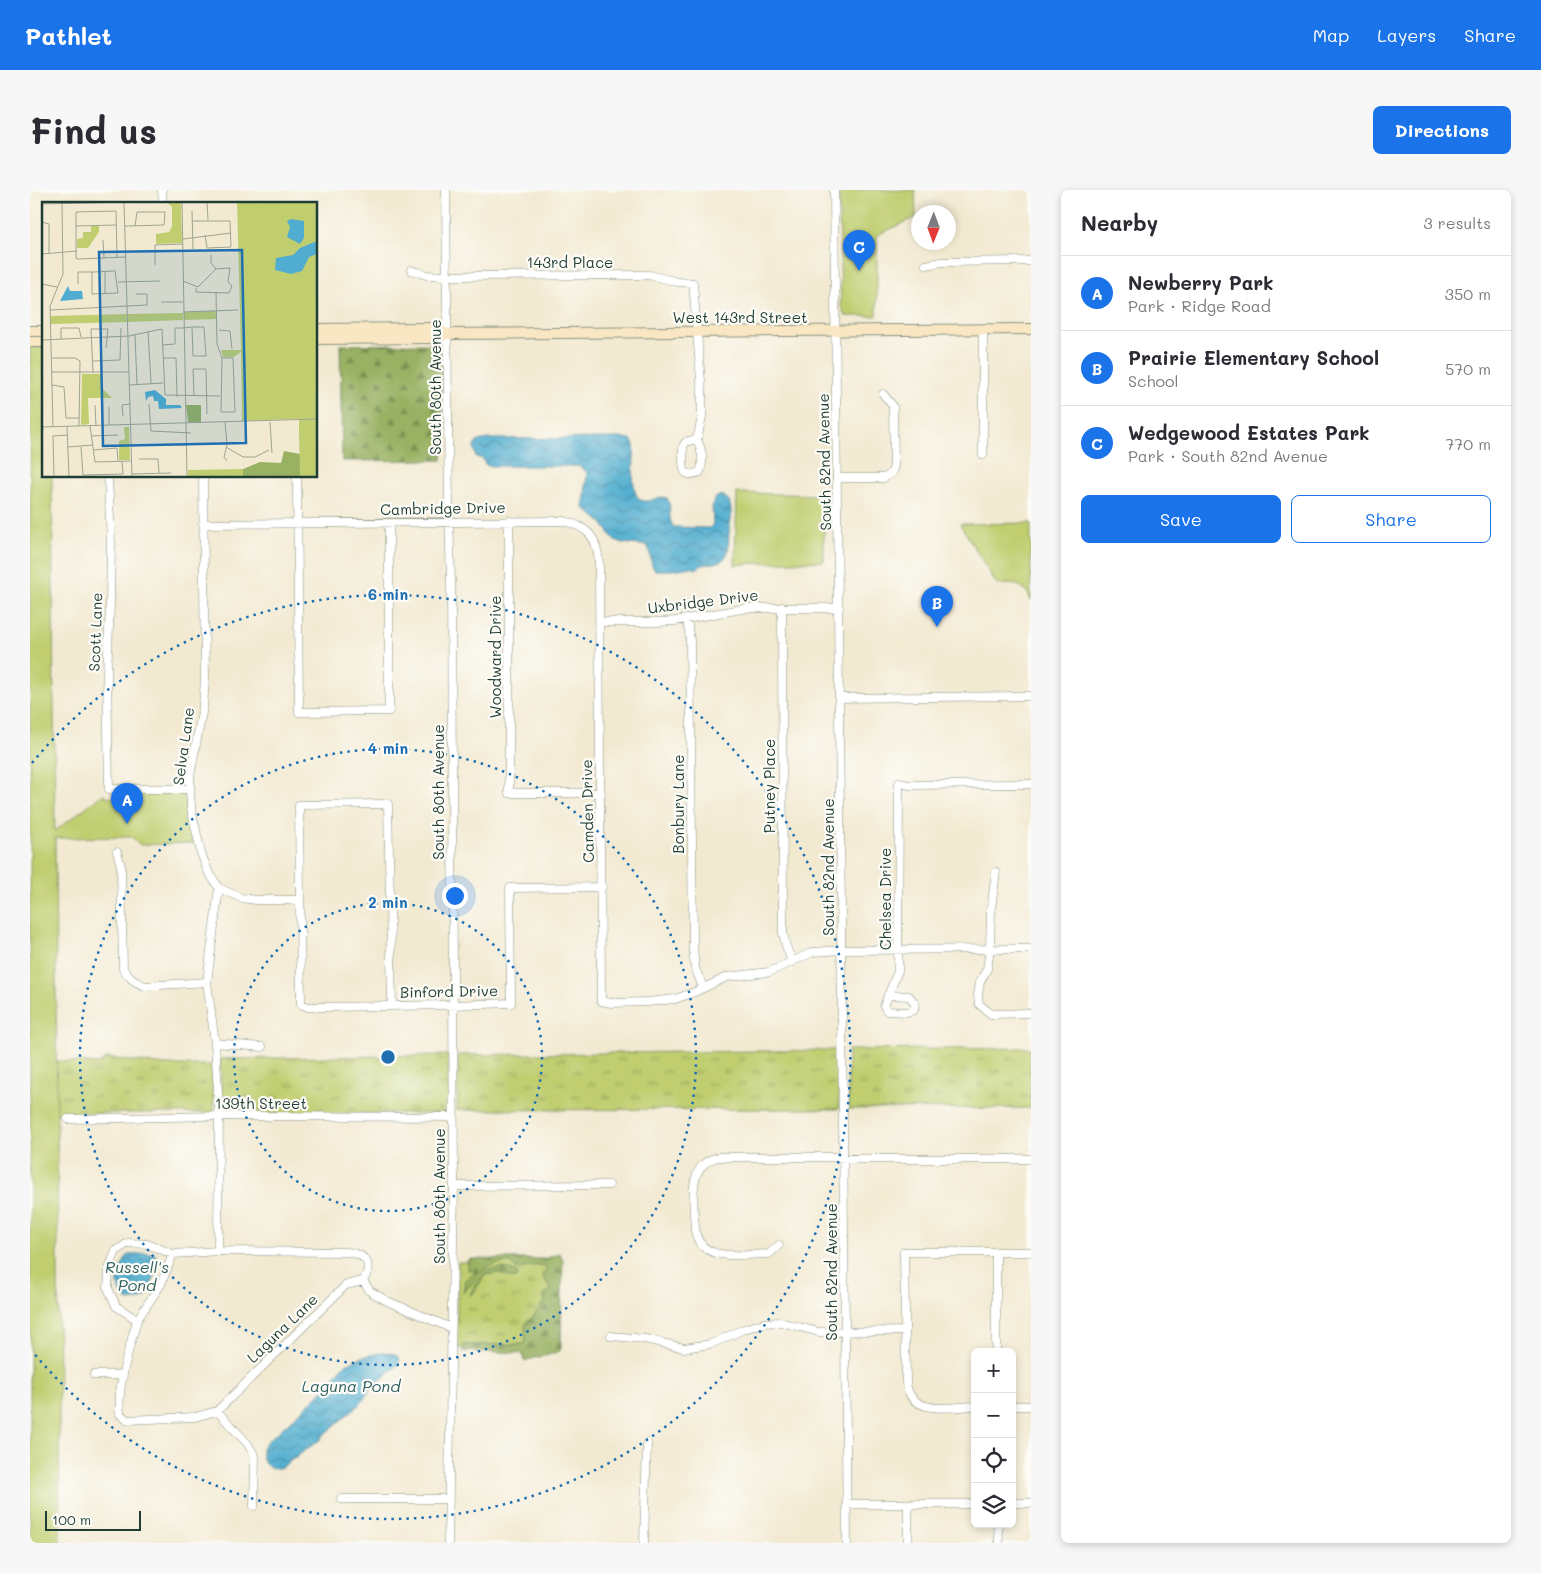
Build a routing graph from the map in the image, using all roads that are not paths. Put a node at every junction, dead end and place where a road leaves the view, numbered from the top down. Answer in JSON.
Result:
{"nodes":[{"id":1,"x":446,"y":190,"type":"edge"},
{"id":2,"x":834,"y":190,"type":"edge"},
{"id":3,"x":1031,"y":261,"type":"edge"},
{"id":4,"x":926,"y":265,"type":"dead end"},
{"id":5,"x":412,"y":270,"type":"dead end"},
{"id":6,"x":446,"y":276,"type":"junction"},
{"id":7,"x":318,"y":329,"type":"edge"},
{"id":8,"x":983,"y":330,"type":"junction"},
{"id":9,"x":1031,"y":330,"type":"edge"},
{"id":10,"x":837,"y":331,"type":"junction"},
{"id":11,"x":696,"y":332,"type":"junction"},
{"id":12,"x":448,"y":334,"type":"junction"},
{"id":13,"x":318,"y":339,"type":"edge"},
{"id":14,"x":883,"y":394,"type":"dead end"},
{"id":15,"x":697,"y":440,"type":"junction"},
{"id":16,"x":983,"y":455,"type":"dead end"},
{"id":17,"x":108,"y":478,"type":"edge"},
{"id":18,"x":203,"y":478,"type":"edge"},
{"id":19,"x":297,"y":478,"type":"edge"},
{"id":20,"x":838,"y":478,"type":"junction"},
{"id":21,"x":509,"y":521,"type":"junction"},
{"id":22,"x":389,"y":523,"type":"junction"},
{"id":23,"x":449,"y":523,"type":"junction"},
{"id":24,"x":203,"y":524,"type":"junction"},
{"id":25,"x":297,"y":524,"type":"junction"},
{"id":26,"x":782,"y":607,"type":"junction"},
{"id":27,"x":839,"y":608,"type":"junction"},
{"id":28,"x":687,"y":619,"type":"junction"},
{"id":29,"x":600,"y":622,"type":"junction"},
{"id":30,"x":1031,"y":696,"type":"edge"},
{"id":31,"x":840,"y":698,"type":"junction"},
{"id":32,"x":1031,"y":784,"type":"edge"},
{"id":33,"x":190,"y":789,"type":"junction"},
{"id":34,"x":601,"y":793,"type":"junction"},
{"id":35,"x":117,"y":852,"type":"dead end"},
{"id":36,"x":996,"y":872,"type":"dead end"},
{"id":37,"x":602,"y":887,"type":"junction"},
{"id":38,"x":218,"y":888,"type":"junction"},
{"id":39,"x":300,"y":900,"type":"junction"},
{"id":40,"x":990,"y":949,"type":"junction"},
{"id":41,"x":1031,"y":949,"type":"edge"},
{"id":42,"x":842,"y":950,"type":"junction"},
{"id":43,"x":899,"y":950,"type":"junction"},
{"id":44,"x":792,"y":962,"type":"junction"},
{"id":45,"x":207,"y":982,"type":"junction"},
{"id":46,"x":703,"y":987,"type":"junction"},
{"id":47,"x":888,"y":995,"type":"junction"},
{"id":48,"x":453,"y":1005,"type":"junction"},
{"id":49,"x":392,"y":1006,"type":"junction"},
{"id":50,"x":1031,"y":1013,"type":"edge"},
{"id":51,"x":215,"y":1043,"type":"junction"},
{"id":52,"x":262,"y":1047,"type":"dead end"},
{"id":53,"x":219,"y":1116,"type":"junction"},
{"id":54,"x":454,"y":1117,"type":"junction"},
{"id":55,"x":68,"y":1119,"type":"dead end"},
{"id":56,"x":844,"y":1158,"type":"junction"},
{"id":57,"x":1031,"y":1158,"type":"edge"},
{"id":58,"x":609,"y":1185,"type":"dead end"},
{"id":59,"x":454,"y":1186,"type":"junction"},
{"id":60,"x":779,"y":1244,"type":"dead end"},
{"id":61,"x":218,"y":1251,"type":"junction"},
{"id":62,"x":1031,"y":1252,"type":"edge"},
{"id":63,"x":996,"y":1253,"type":"junction"},
{"id":64,"x":173,"y":1254,"type":"junction"},
{"id":65,"x":363,"y":1281,"type":"junction"},
{"id":66,"x":137,"y":1320,"type":"junction"},
{"id":67,"x":451,"y":1328,"type":"junction"},
{"id":68,"x":845,"y":1331,"type":"junction"},
{"id":69,"x":905,"y":1331,"type":"junction"},
{"id":70,"x":611,"y":1336,"type":"dead end"},
{"id":71,"x":996,"y":1348,"type":"edge"},
{"id":72,"x":94,"y":1375,"type":"dead end"},
{"id":73,"x":123,"y":1375,"type":"junction"},
{"id":74,"x":971,"y":1406,"type":"edge"},
{"id":75,"x":1016,"y":1406,"type":"edge"},
{"id":76,"x":1031,"y":1406,"type":"edge"},
{"id":77,"x":217,"y":1411,"type":"junction"},
{"id":78,"x":647,"y":1443,"type":"dead end"},
{"id":79,"x":341,"y":1499,"type":"dead end"},
{"id":80,"x":449,"y":1499,"type":"junction"},
{"id":81,"x":1031,"y":1503,"type":"edge"},
{"id":82,"x":847,"y":1504,"type":"junction"},
{"id":83,"x":908,"y":1504,"type":"junction"},
{"id":84,"x":971,"y":1504,"type":"edge"},
{"id":85,"x":1016,"y":1504,"type":"edge"},
{"id":86,"x":254,"y":1506,"type":"dead end"},
{"id":87,"x":998,"y":1528,"type":"edge"},
{"id":88,"x":448,"y":1543,"type":"edge"},
{"id":89,"x":644,"y":1543,"type":"edge"},
{"id":90,"x":847,"y":1543,"type":"edge"},
{"id":91,"x":908,"y":1543,"type":"edge"},
{"id":92,"x":999,"y":1543,"type":"edge"}],
"edges":[{"from":1,"to":6,"type":"street","name":"South 80th Avenue"},
{"from":2,"to":10,"type":"street","name":"South 82nd Avenue"},
{"from":3,"to":4,"type":"street"},
{"from":5,"to":6,"type":"street","name":"143rd Place"},
{"from":6,"to":11,"type":"street","name":"143rd Place"},
{"from":6,"to":12,"type":"street","name":"South 80th Avenue"},
{"from":7,"to":12,"type":"main road","name":"West 143rd Street"},
{"from":8,"to":9,"type":"main road","name":"West 143rd Street"},
{"from":8,"to":10,"type":"main road","name":"West 143rd Street"},
{"from":8,"to":16,"type":"street"},
{"from":10,"to":11,"type":"main road","name":"West 143rd Street"},
{"from":10,"to":20,"type":"street","name":"South 82nd Avenue"},
{"from":11,"to":12,"type":"main road","name":"West 143rd Street"},
{"from":11,"to":15,"type":"street"},
{"from":12,"to":13,"type":"main road","name":"West 143rd Street"},
{"from":12,"to":23,"type":"street","name":"South 80th Avenue"},
{"from":14,"to":20,"type":"street"},
{"from":15,"to":15,"type":"street"},
{"from":17,"to":33,"type":"street","name":"Scott Lane"},
{"from":18,"to":24,"type":"street","name":"Selva Lane"},
{"from":19,"to":25,"type":"street"},
{"from":20,"to":27,"type":"street","name":"South 82nd Avenue"},
{"from":21,"to":23,"type":"street","name":"Cambridge Drive"},
{"from":21,"to":29,"type":"street","name":"Cambridge Drive"},
{"from":21,"to":34,"type":"street","name":"Woodward Drive"},
{"from":22,"to":23,"type":"street","name":"Cambridge Drive"},
{"from":22,"to":25,"type":"street","name":"Cambridge Drive"},
{"from":22,"to":25,"type":"street"},
{"from":23,"to":48,"type":"street","name":"South 80th Avenue"},
{"from":24,"to":25,"type":"street","name":"Cambridge Drive"},
{"from":24,"to":33,"type":"street","name":"Selva Lane"},
{"from":26,"to":27,"type":"street","name":"Uxbridge Drive"},
{"from":26,"to":28,"type":"street","name":"Uxbridge Drive"},
{"from":26,"to":44,"type":"street","name":"Putney Place"},
{"from":27,"to":31,"type":"street","name":"South 82nd Avenue"},
{"from":28,"to":29,"type":"street","name":"Uxbridge Drive"},
{"from":28,"to":46,"type":"street","name":"Bonbury Lane"},
{"from":29,"to":34,"type":"street","name":"Camden Drive"},
{"from":30,"to":31,"type":"street"},
{"from":31,"to":42,"type":"street","name":"South 82nd Avenue"},
{"from":32,"to":43,"type":"street","name":"Chelsea Drive"},
{"from":33,"to":38,"type":"street","name":"Selva Lane"},
{"from":34,"to":37,"type":"street","name":"Camden Drive"},
{"from":35,"to":45,"type":"street"},
{"from":36,"to":40,"type":"street"},
{"from":37,"to":46,"type":"street","name":"Camden Drive"},
{"from":37,"to":48,"type":"street","name":"Binford Drive"},
{"from":38,"to":39,"type":"street"},
{"from":38,"to":45,"type":"street"},
{"from":39,"to":49,"type":"street","name":"Binford Drive"},
{"from":39,"to":49,"type":"street"},
{"from":40,"to":41,"type":"street"},
{"from":40,"to":43,"type":"street"},
{"from":40,"to":50,"type":"street"},
{"from":42,"to":43,"type":"street"},
{"from":42,"to":44,"type":"street"},
{"from":42,"to":56,"type":"street","name":"South 82nd Avenue"},
{"from":43,"to":47,"type":"street","name":"Chelsea Drive"},
{"from":44,"to":46,"type":"street"},
{"from":45,"to":51,"type":"street"},
{"from":47,"to":47,"type":"street","name":"Chelsea Drive"},
{"from":48,"to":49,"type":"street","name":"Binford Drive"},
{"from":48,"to":54,"type":"street","name":"South 80th Avenue"},
{"from":51,"to":52,"type":"street"},
{"from":51,"to":53,"type":"street"},
{"from":53,"to":54,"type":"street","name":"139th Street"},
{"from":53,"to":55,"type":"street","name":"139th Street"},
{"from":53,"to":61,"type":"street"},
{"from":54,"to":59,"type":"street","name":"South 80th Avenue"},
{"from":56,"to":57,"type":"street"},
{"from":56,"to":60,"type":"street"},
{"from":56,"to":68,"type":"street","name":"South 82nd Avenue"},
{"from":58,"to":59,"type":"street"},
{"from":59,"to":67,"type":"street","name":"South 80th Avenue"},
{"from":61,"to":64,"type":"street"},
{"from":61,"to":65,"type":"street"},
{"from":62,"to":63,"type":"street"},
{"from":63,"to":69,"type":"street"},
{"from":63,"to":71,"type":"street"},
{"from":64,"to":66,"type":"street"},
{"from":64,"to":66,"type":"street"},
{"from":65,"to":67,"type":"street"},
{"from":65,"to":77,"type":"street","name":"Laguna Lane"},
{"from":66,"to":73,"type":"street"},
{"from":67,"to":80,"type":"street","name":"South 80th Avenue"},
{"from":68,"to":69,"type":"street"},
{"from":68,"to":70,"type":"street"},
{"from":68,"to":82,"type":"street","name":"South 82nd Avenue"},
{"from":69,"to":74,"type":"street"},
{"from":72,"to":73,"type":"street"},
{"from":73,"to":77,"type":"street"},
{"from":75,"to":76,"type":"street"},
{"from":77,"to":86,"type":"street"},
{"from":78,"to":89,"type":"street"},
{"from":79,"to":80,"type":"street"},
{"from":80,"to":88,"type":"street","name":"South 80th Avenue"},
{"from":81,"to":85,"type":"street"},
{"from":82,"to":83,"type":"street"},
{"from":82,"to":90,"type":"street","name":"South 82nd Avenue"},
{"from":83,"to":84,"type":"street"},
{"from":83,"to":91,"type":"street"},
{"from":87,"to":92,"type":"street"}]}
